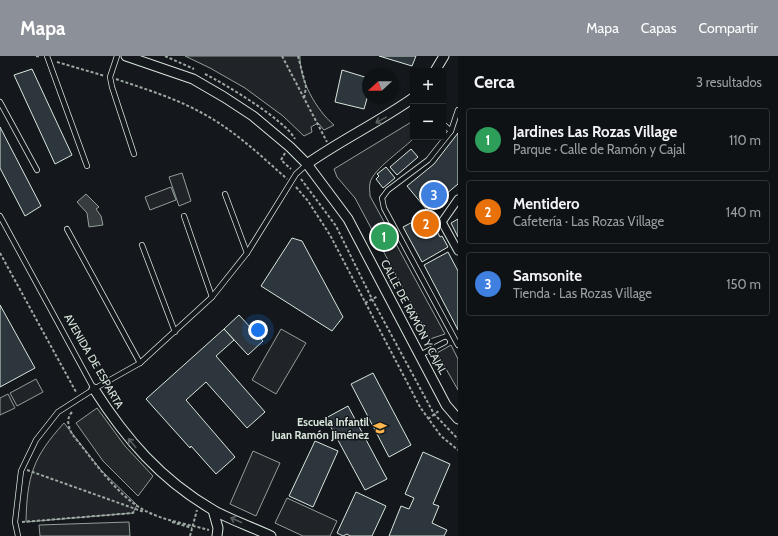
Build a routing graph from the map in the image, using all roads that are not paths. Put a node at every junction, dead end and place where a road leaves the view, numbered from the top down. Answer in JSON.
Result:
{"nodes":[{"id":1,"x":117,"y":56,"type":"edge"},
{"id":2,"x":126,"y":56,"type":"edge"},
{"id":3,"x":444,"y":56,"type":"edge"},
{"id":4,"x":47,"y":58,"type":"edge"},
{"id":5,"x":437,"y":68,"type":"edge"},
{"id":6,"x":410,"y":100,"type":"edge"},
{"id":7,"x":0,"y":102,"type":"edge"},
{"id":8,"x":458,"y":110,"type":"edge"},
{"id":9,"x":446,"y":127,"type":"edge"},
{"id":10,"x":451,"y":131,"type":"junction"},
{"id":11,"x":134,"y":154,"type":"dead end"},
{"id":12,"x":307,"y":164,"type":"junction"},
{"id":13,"x":86,"y":166,"type":"dead end"},
{"id":14,"x":37,"y":170,"type":"dead end"},
{"id":15,"x":225,"y":194,"type":"dead end"},
{"id":16,"x":458,"y":199,"type":"edge"},
{"id":17,"x":0,"y":216,"type":"edge"},
{"id":18,"x":184,"y":216,"type":"dead end"},
{"id":19,"x":67,"y":228,"type":"dead end"},
{"id":20,"x":142,"y":245,"type":"dead end"},
{"id":21,"x":458,"y":251,"type":"edge"},
{"id":22,"x":247,"y":253,"type":"junction"},
{"id":23,"x":212,"y":297,"type":"junction"},
{"id":24,"x":175,"y":332,"type":"junction"},
{"id":25,"x":444,"y":342,"type":"dead end"},
{"id":26,"x":458,"y":345,"type":"edge"},
{"id":27,"x":420,"y":355,"type":"junction"},
{"id":28,"x":140,"y":362,"type":"junction"},
{"id":29,"x":94,"y":389,"type":"junction"},
{"id":30,"x":458,"y":419,"type":"edge"},
{"id":31,"x":213,"y":510,"type":"junction"},
{"id":32,"x":217,"y":534,"type":"edge"},
{"id":33,"x":18,"y":536,"type":"edge"},
{"id":34,"x":271,"y":536,"type":"edge"}],
"edges":[{"from":1,"to":11,"type":"lane"},
{"from":2,"to":12,"type":"street","name":"CALLE DE RAMÓN Y CAJAL"},
{"from":3,"to":5,"type":"street"},
{"from":4,"to":13,"type":"lane"},
{"from":6,"to":12,"type":"street","one_way":true},
{"from":7,"to":14,"type":"lane"},
{"from":8,"to":10,"type":"lane"},
{"from":9,"to":10,"type":"lane"},
{"from":10,"to":26,"type":"lane"},
{"from":12,"to":22,"type":"lane"},
{"from":12,"to":27,"type":"street","name":"CALLE DE RAMÓN Y CAJAL"},
{"from":15,"to":22,"type":"lane"},
{"from":16,"to":21,"type":"street"},
{"from":17,"to":29,"type":"lane","name":"AVENIDA DE ESPARTA"},
{"from":18,"to":23,"type":"lane"},
{"from":19,"to":28,"type":"lane"},
{"from":20,"to":24,"type":"lane"},
{"from":22,"to":23,"type":"lane"},
{"from":23,"to":24,"type":"lane"},
{"from":24,"to":28,"type":"lane"},
{"from":25,"to":27,"type":"lane"},
{"from":27,"to":30,"type":"street","name":"CALLE DE RAMÓN Y CAJAL"},
{"from":28,"to":29,"type":"lane"},
{"from":31,"to":29,"type":"street","name":"AVENIDA DE ESPARTA","one_way":true},
{"from":29,"to":33,"type":"lane"},
{"from":31,"to":32,"type":"street"},
{"from":34,"to":31,"type":"street","name":"AVENIDA DE ESPARTA","one_way":true}]}
